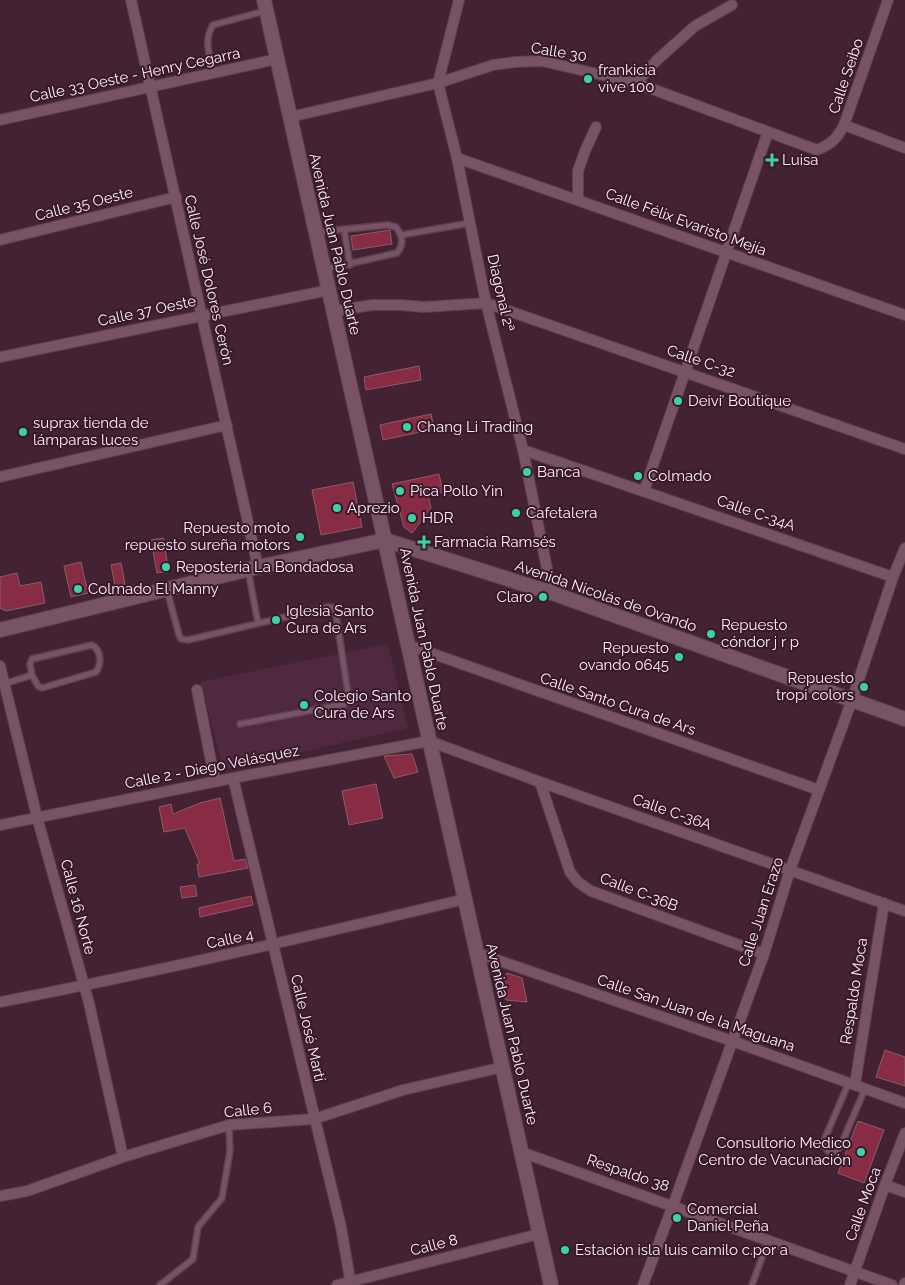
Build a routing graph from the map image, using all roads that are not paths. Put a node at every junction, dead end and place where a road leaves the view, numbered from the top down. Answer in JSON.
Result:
{"nodes":[{"id":1,"x":132,"y":0,"type":"edge"},
{"id":2,"x":459,"y":0,"type":"edge"},
{"id":3,"x":888,"y":0,"type":"edge"},
{"id":4,"x":265,"y":5,"type":"edge"},
{"id":5,"x":732,"y":5,"type":"dead end"},
{"id":6,"x":277,"y":59,"type":"junction"},
{"id":7,"x":213,"y":74,"type":"junction"},
{"id":8,"x":438,"y":83,"type":"junction"},
{"id":9,"x":636,"y":83,"type":"junction"},
{"id":10,"x":151,"y":87,"type":"junction"},
{"id":11,"x":290,"y":117,"type":"junction"},
{"id":12,"x":0,"y":120,"type":"edge"},
{"id":13,"x":844,"y":126,"type":"junction"},
{"id":14,"x":596,"y":127,"type":"dead end"},
{"id":15,"x":768,"y":132,"type":"junction"},
{"id":16,"x":905,"y":148,"type":"edge"},
{"id":17,"x":817,"y":150,"type":"joint"},
{"id":18,"x":457,"y":158,"type":"junction"},
{"id":19,"x":176,"y":197,"type":"junction"},
{"id":20,"x":578,"y":200,"type":"junction"},
{"id":21,"x":470,"y":223,"type":"junction"},
{"id":22,"x":344,"y":229,"type":"junction"},
{"id":23,"x":316,"y":232,"type":"junction"},
{"id":24,"x":401,"y":235,"type":"junction"},
{"id":25,"x":0,"y":240,"type":"edge"},
{"id":26,"x":726,"y":252,"type":"junction"},
{"id":27,"x":350,"y":265,"type":"junction"},
{"id":28,"x":324,"y":269,"type":"junction"},
{"id":29,"x":329,"y":290,"type":"junction"},
{"id":30,"x":486,"y":303,"type":"junction"},
{"id":31,"x":334,"y":310,"type":"junction"},
{"id":32,"x":202,"y":315,"type":"junction"},
{"id":33,"x":905,"y":315,"type":"edge"},
{"id":34,"x":0,"y":357,"type":"edge"},
{"id":35,"x":685,"y":371,"type":"junction"},
{"id":36,"x":226,"y":425,"type":"junction"},
{"id":37,"x":905,"y":449,"type":"edge"},
{"id":38,"x":523,"y":450,"type":"junction"},
{"id":39,"x":0,"y":477,"type":"edge"},
{"id":40,"x":644,"y":491,"type":"junction"},
{"id":41,"x":385,"y":540,"type":"junction"},
{"id":42,"x":905,"y":548,"type":"edge"},
{"id":43,"x":253,"y":568,"type":"junction"},
{"id":44,"x":893,"y":577,"type":"junction"},
{"id":45,"x":166,"y":589,"type":"junction"},
{"id":46,"x":552,"y":593,"type":"junction"},
{"id":47,"x":258,"y":623,"type":"junction"},
{"id":48,"x":0,"y":630,"type":"edge"},
{"id":49,"x":408,"y":645,"type":"junction"},
{"id":50,"x":0,"y":666,"type":"edge"},
{"id":51,"x":32,"y":675,"type":"junction"},
{"id":52,"x":4,"y":684,"type":"junction"},
{"id":53,"x":197,"y":690,"type":"dead end"},
{"id":54,"x":852,"y":700,"type":"junction"},
{"id":55,"x":905,"y":719,"type":"edge"},
{"id":56,"x":240,"y":724,"type":"dead end"},
{"id":57,"x":429,"y":741,"type":"junction"},
{"id":58,"x":233,"y":778,"type":"junction"},
{"id":59,"x":215,"y":781,"type":"junction"},
{"id":60,"x":540,"y":782,"type":"junction"},
{"id":61,"x":818,"y":790,"type":"junction"},
{"id":62,"x":37,"y":817,"type":"junction"},
{"id":63,"x":0,"y":825,"type":"edge"},
{"id":64,"x":790,"y":870,"type":"junction"},
{"id":65,"x":465,"y":899,"type":"junction"},
{"id":66,"x":884,"y":903,"type":"junction"},
{"id":67,"x":905,"y":910,"type":"edge"},
{"id":68,"x":273,"y":945,"type":"junction"},
{"id":69,"x":477,"y":953,"type":"junction"},
{"id":70,"x":764,"y":954,"type":"junction"},
{"id":71,"x":84,"y":986,"type":"junction"},
{"id":72,"x":0,"y":1002,"type":"edge"},
{"id":73,"x":732,"y":1041,"type":"junction"},
{"id":74,"x":503,"y":1068,"type":"junction"},
{"id":75,"x":852,"y":1083,"type":"junction"},
{"id":76,"x":865,"y":1088,"type":"junction"},
{"id":77,"x":905,"y":1103,"type":"edge"},
{"id":78,"x":314,"y":1119,"type":"junction"},
{"id":79,"x":229,"y":1125,"type":"junction"},
{"id":80,"x":905,"y":1133,"type":"edge"},
{"id":81,"x":522,"y":1152,"type":"junction"},
{"id":82,"x":123,"y":1157,"type":"junction"},
{"id":83,"x":885,"y":1185,"type":"junction"},
{"id":84,"x":905,"y":1192,"type":"edge"},
{"id":85,"x":0,"y":1196,"type":"edge"},
{"id":86,"x":673,"y":1205,"type":"junction"},
{"id":87,"x":539,"y":1234,"type":"junction"},
{"id":88,"x":768,"y":1240,"type":"junction"},
{"id":89,"x":855,"y":1272,"type":"junction"},
{"id":90,"x":351,"y":1283,"type":"edge"},
{"id":91,"x":160,"y":1285,"type":"edge"},
{"id":92,"x":337,"y":1285,"type":"edge"},
{"id":93,"x":551,"y":1285,"type":"edge"},
{"id":94,"x":642,"y":1285,"type":"edge"},
{"id":95,"x":752,"y":1285,"type":"edge"},
{"id":96,"x":850,"y":1285,"type":"edge"},
{"id":97,"x":892,"y":1285,"type":"edge"}],
"edges":[{"from":1,"to":10,"type":"street","name":"Calle José Dolores Cerón"},
{"from":2,"to":8,"type":"street","name":"Diagonal 2ª"},
{"from":3,"to":13,"type":"street","name":"Calle Seibo"},
{"from":4,"to":6,"type":"main road","name":"Avenida Juan Pablo Duarte"},
{"from":4,"to":7,"type":"lane"},
{"from":5,"to":9,"type":"street"},
{"from":6,"to":7,"type":"street","name":"Calle 33 Oeste - Henry Cegarra"},
{"from":6,"to":11,"type":"main road","name":"Avenida Juan Pablo Duarte"},
{"from":7,"to":10,"type":"street","name":"Calle 33 Oeste - Henry Cegarra"},
{"from":8,"to":9,"type":"street","name":"Calle 30"},
{"from":8,"to":11,"type":"street","name":"Calle 30"},
{"from":8,"to":18,"type":"street","name":"Diagonal 2ª"},
{"from":9,"to":15,"type":"street","name":"Calle 30"},
{"from":10,"to":12,"type":"street","name":"Calle 33 Oeste - Henry Cegarra"},
{"from":10,"to":19,"type":"street","name":"Calle José Dolores Cerón"},
{"from":11,"to":23,"type":"main road","name":"Avenida Juan Pablo Duarte"},
{"from":13,"to":16,"type":"street"},
{"from":13,"to":17,"type":"street","name":"Calle Seibo"},
{"from":14,"to":20,"type":"street"},
{"from":15,"to":17,"type":"street","name":"Calle 30"},
{"from":15,"to":26,"type":"street"},
{"from":18,"to":20,"type":"street","name":"Calle Félix Evaristo Mejía"},
{"from":18,"to":21,"type":"street","name":"Diagonal 2ª"},
{"from":19,"to":25,"type":"street","name":"Calle 35 Oeste"},
{"from":19,"to":32,"type":"street","name":"Calle José Dolores Cerón"},
{"from":20,"to":26,"type":"street","name":"Calle Félix Evaristo Mejía"},
{"from":21,"to":24,"type":"lane"},
{"from":21,"to":30,"type":"street","name":"Diagonal 2ª"},
{"from":22,"to":23,"type":"lane"},
{"from":22,"to":24,"type":"lane"},
{"from":22,"to":27,"type":"lane"},
{"from":23,"to":28,"type":"main road","name":"Avenida Juan Pablo Duarte"},
{"from":24,"to":27,"type":"lane"},
{"from":26,"to":33,"type":"street","name":"Calle Félix Evaristo Mejía"},
{"from":26,"to":35,"type":"street"},
{"from":27,"to":28,"type":"lane"},
{"from":28,"to":29,"type":"main road","name":"Avenida Juan Pablo Duarte"},
{"from":29,"to":31,"type":"main road","name":"Avenida Juan Pablo Duarte"},
{"from":29,"to":32,"type":"street","name":"Calle 37 Oeste"},
{"from":30,"to":31,"type":"street"},
{"from":30,"to":35,"type":"street","name":"Calle C-32"},
{"from":30,"to":38,"type":"street","name":"Diagonal 2ª"},
{"from":31,"to":41,"type":"main road","name":"Avenida Juan Pablo Duarte"},
{"from":32,"to":34,"type":"street","name":"Calle 37 Oeste"},
{"from":32,"to":36,"type":"street","name":"Calle José Dolores Cerón"},
{"from":35,"to":37,"type":"street","name":"Calle C-32"},
{"from":35,"to":40,"type":"street"},
{"from":36,"to":39,"type":"street"},
{"from":36,"to":43,"type":"street","name":"Calle José Dolores Cerón"},
{"from":38,"to":40,"type":"street","name":"Calle C-34A"},
{"from":38,"to":46,"type":"street","name":"Diagonal 2ª"},
{"from":40,"to":44,"type":"street","name":"Calle C-34A"},
{"from":41,"to":43,"type":"main road","name":"Avenida Nicolás de Ovando"},
{"from":41,"to":46,"type":"main road","name":"Avenida Nicolás de Ovando"},
{"from":41,"to":49,"type":"main road","name":"Avenida Juan Pablo Duarte"},
{"from":42,"to":44,"type":"street","name":"Calle Juan Erazo"},
{"from":43,"to":45,"type":"main road","name":"Avenida Nicolás de Ovando"},
{"from":43,"to":47,"type":"lane"},
{"from":44,"to":54,"type":"street","name":"Calle Juan Erazo"},
{"from":45,"to":47,"type":"lane"},
{"from":45,"to":48,"type":"main road","name":"Avenida Nicolás de Ovando"},
{"from":46,"to":54,"type":"main road","name":"Avenida Nicolás de Ovando"},
{"from":47,"to":56,"type":"lane"},
{"from":49,"to":57,"type":"main road","name":"Avenida Juan Pablo Duarte"},
{"from":49,"to":61,"type":"street","name":"Calle Santo Cura de Ars"},
{"from":50,"to":52,"type":"street","name":"Calle 16 Norte"},
{"from":51,"to":51,"type":"lane"},
{"from":51,"to":52,"type":"lane"},
{"from":52,"to":62,"type":"street","name":"Calle 16 Norte"},
{"from":53,"to":59,"type":"street"},
{"from":54,"to":55,"type":"main road","name":"Avenida Nicolás de Ovando"},
{"from":54,"to":61,"type":"street","name":"Calle Juan Erazo"},
{"from":57,"to":58,"type":"street","name":"Calle 2 - Diego Velásquez"},
{"from":57,"to":60,"type":"street","name":"Calle C-36A"},
{"from":57,"to":65,"type":"main road","name":"Avenida Juan Pablo Duarte"},
{"from":58,"to":59,"type":"street","name":"Calle 2 - Diego Velásquez"},
{"from":58,"to":68,"type":"street","name":"Calle José Martí"},
{"from":59,"to":62,"type":"street","name":"Calle 2 - Diego Velásquez"},
{"from":60,"to":64,"type":"street","name":"Calle C-36A"},
{"from":60,"to":70,"type":"street","name":"Calle C-36B"},
{"from":61,"to":64,"type":"street","name":"Calle Juan Erazo"},
{"from":62,"to":63,"type":"street","name":"Calle 2 - Diego Velásquez"},
{"from":62,"to":71,"type":"street","name":"Calle 16 Norte"},
{"from":64,"to":66,"type":"street","name":"Calle C-36A"},
{"from":64,"to":70,"type":"street","name":"Calle Juan Erazo"},
{"from":65,"to":68,"type":"street","name":"Calle 4"},
{"from":65,"to":69,"type":"main road","name":"Avenida Juan Pablo Duarte"},
{"from":66,"to":67,"type":"street","name":"Calle C-36A"},
{"from":66,"to":75,"type":"street","name":"Respaldo Moca"},
{"from":68,"to":71,"type":"street","name":"Calle 4"},
{"from":68,"to":78,"type":"street","name":"Calle José Martí"},
{"from":69,"to":73,"type":"street","name":"Calle San Juan de la Maguana"},
{"from":69,"to":74,"type":"main road","name":"Avenida Juan Pablo Duarte"},
{"from":70,"to":73,"type":"street","name":"Calle Juan Erazo"},
{"from":71,"to":72,"type":"street","name":"Calle 4"},
{"from":71,"to":82,"type":"street","name":"Calle 16 Norte"},
{"from":73,"to":75,"type":"street","name":"Calle San Juan de la Maguana"},
{"from":73,"to":86,"type":"street","name":"Calle Juan Erazo"},
{"from":74,"to":78,"type":"street","name":"Calle 6"},
{"from":74,"to":81,"type":"main road","name":"Avenida Juan Pablo Duarte"},
{"from":75,"to":76,"type":"street","name":"Calle San Juan de la Maguana"},
{"from":75,"to":76,"type":"lane"},
{"from":76,"to":77,"type":"street","name":"Calle San Juan de la Maguana"},
{"from":78,"to":79,"type":"street","name":"Calle 6"},
{"from":78,"to":90,"type":"street","name":"Calle José Martí"},
{"from":79,"to":82,"type":"street","name":"Calle 6"},
{"from":79,"to":91,"type":"lane"},
{"from":80,"to":83,"type":"street","name":"Calle Moca"},
{"from":81,"to":86,"type":"street","name":"Respaldo 38"},
{"from":81,"to":87,"type":"main road","name":"Avenida Juan Pablo Duarte"},
{"from":82,"to":85,"type":"street","name":"Calle 6"},
{"from":83,"to":84,"type":"street"},
{"from":83,"to":89,"type":"street","name":"Calle Moca"},
{"from":86,"to":88,"type":"street","name":"Respaldo 38"},
{"from":86,"to":94,"type":"street","name":"Calle Juan Erazo"},
{"from":87,"to":90,"type":"street","name":"Calle 8"},
{"from":87,"to":93,"type":"main road","name":"Avenida Juan Pablo Duarte"},
{"from":88,"to":89,"type":"street","name":"Respaldo 38"},
{"from":88,"to":95,"type":"lane"},
{"from":89,"to":96,"type":"street","name":"Calle Moca"},
{"from":89,"to":97,"type":"street","name":"Respaldo 38"},
{"from":90,"to":92,"type":"street","name":"Calle 8"}]}
